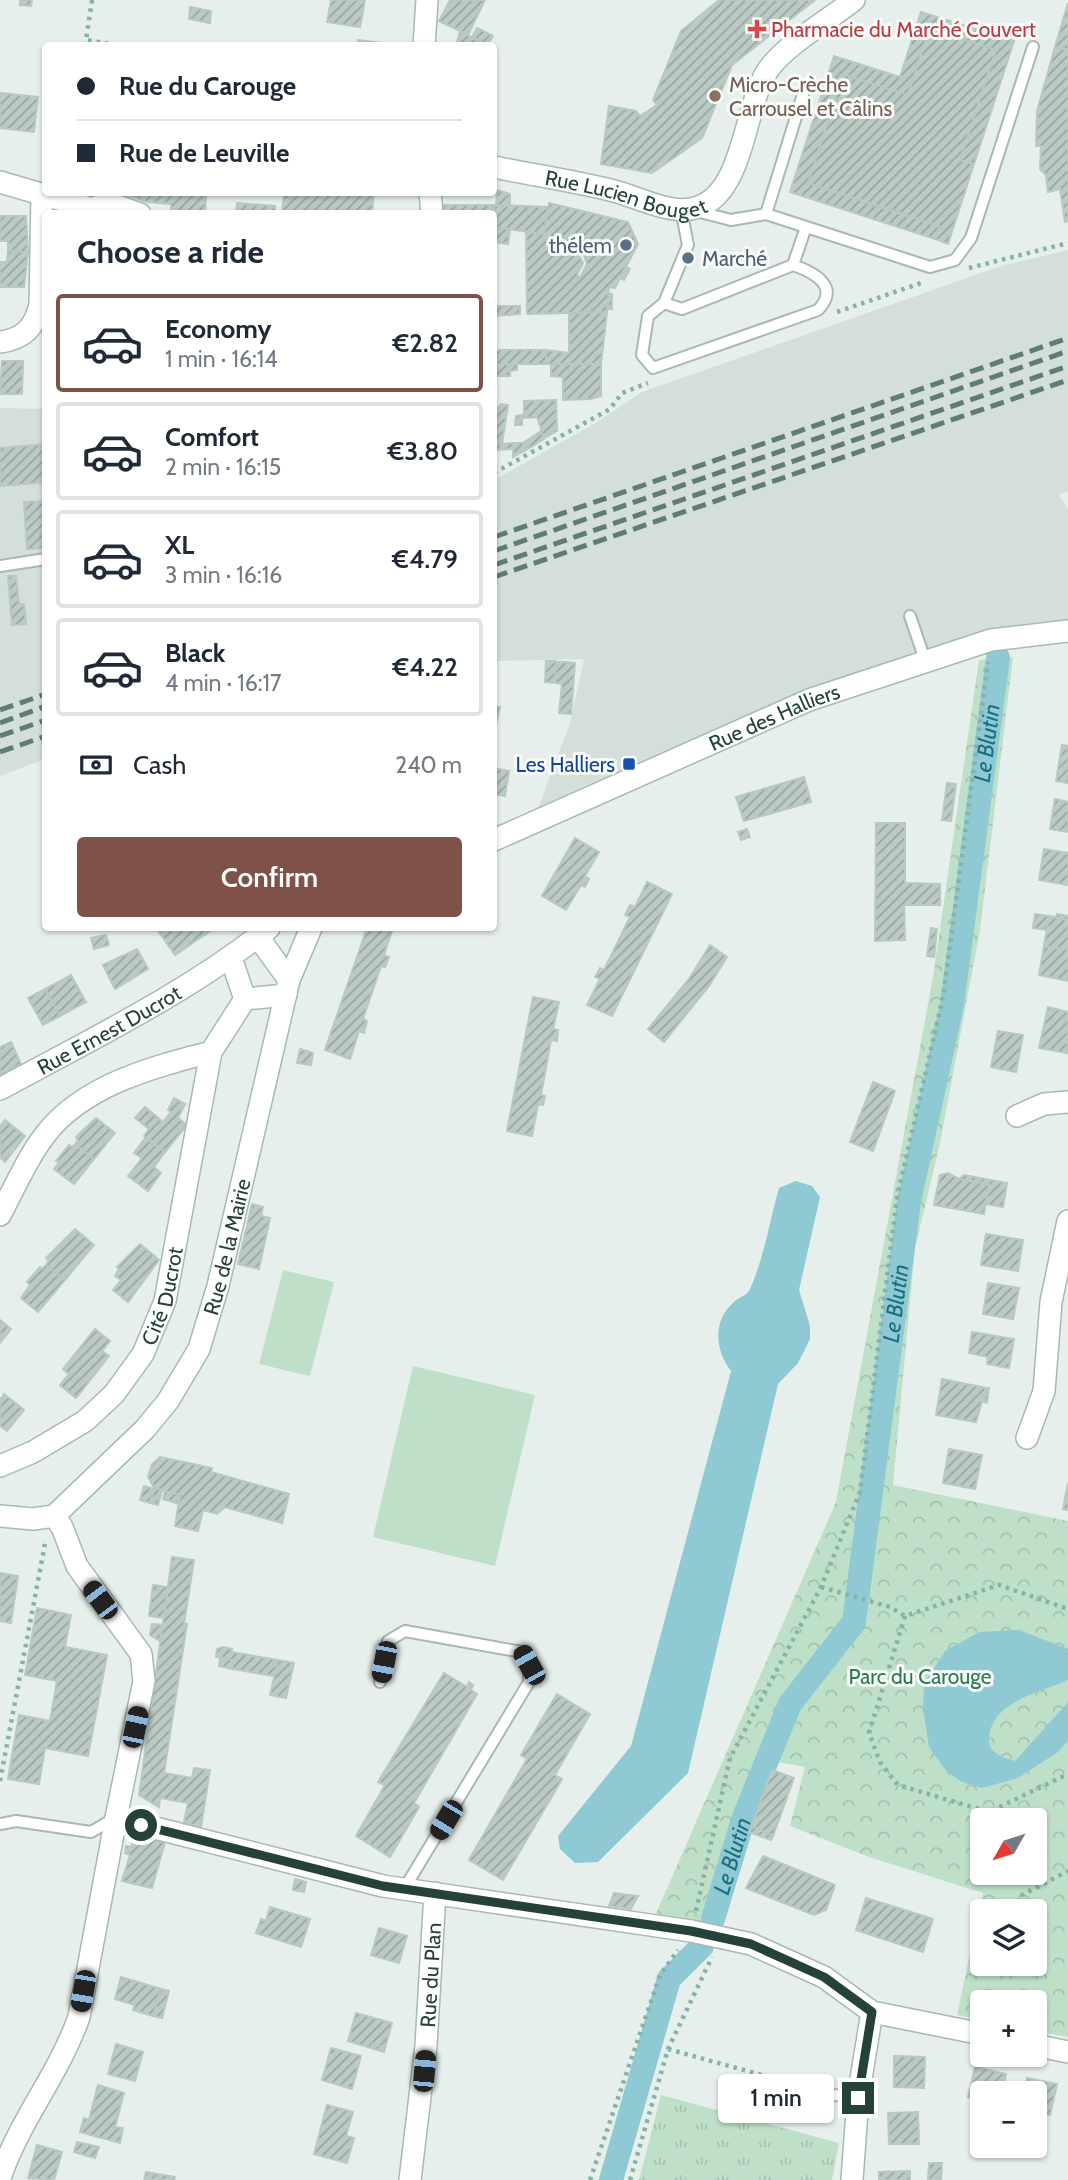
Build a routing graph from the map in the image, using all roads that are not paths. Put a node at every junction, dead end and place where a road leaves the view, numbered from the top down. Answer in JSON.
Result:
{"nodes":[{"id":1,"x":427,"y":0,"type":"edge"},
{"id":2,"x":854,"y":0,"type":"edge"},
{"id":3,"x":424,"y":42,"type":"edge"},
{"id":4,"x":1033,"y":47,"type":"dead end"},
{"id":5,"x":804,"y":91,"type":"dead end"},
{"id":6,"x":497,"y":168,"type":"edge"},
{"id":7,"x":0,"y":182,"type":"edge"},
{"id":8,"x":42,"y":195,"type":"joint"},
{"id":9,"x":46,"y":196,"type":"edge"},
{"id":10,"x":686,"y":209,"type":"junction"},
{"id":11,"x":129,"y":210,"type":"edge"},
{"id":12,"x":766,"y":214,"type":"junction"},
{"id":13,"x":806,"y":227,"type":"junction"},
{"id":14,"x":793,"y":265,"type":"junction"},
{"id":15,"x":664,"y":303,"type":"junction"},
{"id":16,"x":0,"y":342,"type":"edge"},
{"id":17,"x":42,"y":560,"type":"edge"},
{"id":18,"x":0,"y":566,"type":"edge"},
{"id":19,"x":910,"y":616,"type":"dead end"},
{"id":20,"x":1068,"y":631,"type":"edge"},
{"id":21,"x":925,"y":660,"type":"junction"},
{"id":22,"x":497,"y":838,"type":"edge"},
{"id":23,"x":310,"y":931,"type":"edge"},
{"id":24,"x":318,"y":931,"type":"edge"},
{"id":25,"x":263,"y":932,"type":"edge"},
{"id":26,"x":302,"y":950,"type":"junction"},
{"id":27,"x":223,"y":963,"type":"junction"},
{"id":28,"x":287,"y":988,"type":"junction"},
{"id":29,"x":245,"y":999,"type":"junction"},
{"id":30,"x":211,"y":1052,"type":"junction"},
{"id":31,"x":0,"y":1089,"type":"edge"},
{"id":32,"x":1068,"y":1102,"type":"edge"},
{"id":33,"x":1017,"y":1116,"type":"dead end"},
{"id":34,"x":0,"y":1215,"type":"edge"},
{"id":35,"x":1068,"y":1221,"type":"edge"},
{"id":36,"x":1027,"y":1438,"type":"dead end"},
{"id":37,"x":0,"y":1466,"type":"edge"},
{"id":38,"x":0,"y":1516,"type":"edge"},
{"id":39,"x":54,"y":1516,"type":"junction"},
{"id":40,"x":380,"y":1682,"type":"dead end"},
{"id":41,"x":116,"y":1818,"type":"junction"},
{"id":42,"x":0,"y":1824,"type":"edge"},
{"id":43,"x":404,"y":1889,"type":"junction"},
{"id":44,"x":435,"y":1893,"type":"junction"},
{"id":45,"x":872,"y":2012,"type":"junction"},
{"id":46,"x":970,"y":2032,"type":"edge"},
{"id":47,"x":1047,"y":2048,"type":"edge"},
{"id":48,"x":1068,"y":2052,"type":"edge"},
{"id":49,"x":833,"y":2095,"type":"road end"},
{"id":50,"x":858,"y":2098,"type":"junction"},
{"id":51,"x":0,"y":2178,"type":"edge"},
{"id":52,"x":410,"y":2180,"type":"edge"},
{"id":53,"x":852,"y":2180,"type":"edge"}],
"edges":[{"from":1,"to":3,"type":"street"},
{"from":2,"to":10,"type":"street","name":"Rue Lucien Bouget"},
{"from":4,"to":13,"type":"lane"},
{"from":5,"to":12,"type":"lane"},
{"from":6,"to":10,"type":"street","name":"Rue Lucien Bouget"},
{"from":7,"to":8,"type":"street"},
{"from":8,"to":16,"type":"street"},
{"from":9,"to":11,"type":"street"},
{"from":10,"to":12,"type":"lane"},
{"from":10,"to":15,"type":"lane"},
{"from":12,"to":13,"type":"lane"},
{"from":13,"to":14,"type":"lane"},
{"from":14,"to":15,"type":"lane"},
{"from":14,"to":15,"type":"lane"},
{"from":17,"to":18,"type":"lane"},
{"from":19,"to":21,"type":"lane"},
{"from":20,"to":21,"type":"street","name":"Rue des Halliers"},
{"from":21,"to":22,"type":"street","name":"Rue des Halliers"},
{"from":23,"to":26,"type":"street","name":"Rue de la Mairie"},
{"from":24,"to":26,"type":"street"},
{"from":25,"to":27,"type":"street","name":"Rue Ernest Ducrot"},
{"from":25,"to":28,"type":"street"},
{"from":26,"to":28,"type":"street","name":"Rue de la Mairie"},
{"from":27,"to":29,"type":"street"},
{"from":27,"to":31,"type":"street","name":"Rue Ernest Ducrot"},
{"from":28,"to":29,"type":"street"},
{"from":28,"to":39,"type":"street","name":"Rue de la Mairie"},
{"from":29,"to":30,"type":"street","name":"Cité Ducrot"},
{"from":30,"to":34,"type":"street"},
{"from":30,"to":37,"type":"street","name":"Cité Ducrot"},
{"from":32,"to":33,"type":"street"},
{"from":35,"to":36,"type":"street"},
{"from":38,"to":39,"type":"street"},
{"from":39,"to":41,"type":"street"},
{"from":40,"to":43,"type":"lane"},
{"from":41,"to":42,"type":"lane"},
{"from":41,"to":43,"type":"street"},
{"from":41,"to":51,"type":"street"},
{"from":43,"to":44,"type":"street"},
{"from":44,"to":45,"type":"street"},
{"from":44,"to":52,"type":"street","name":"Rue du Plan"},
{"from":45,"to":46,"type":"street"},
{"from":45,"to":50,"type":"street"},
{"from":47,"to":48,"type":"street"},
{"from":49,"to":50,"type":"lane"},
{"from":50,"to":53,"type":"street"}]}
